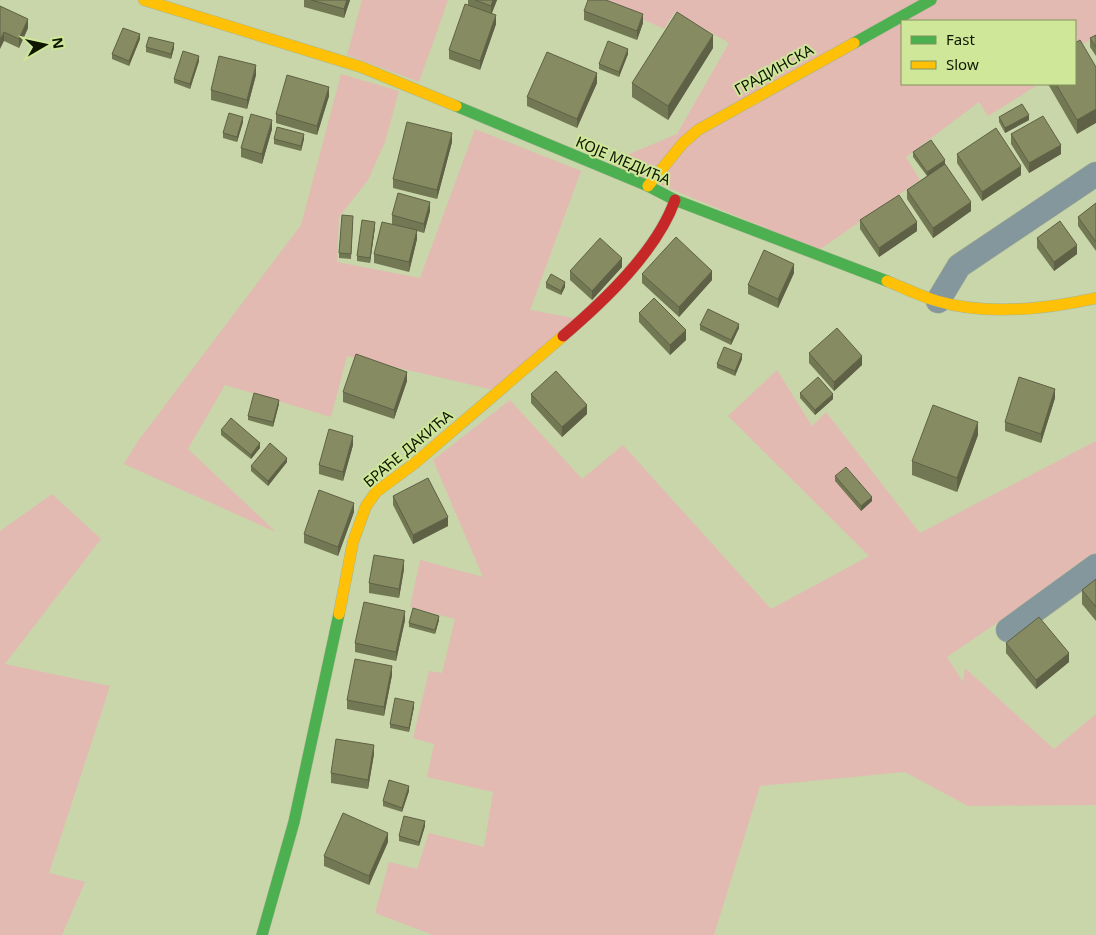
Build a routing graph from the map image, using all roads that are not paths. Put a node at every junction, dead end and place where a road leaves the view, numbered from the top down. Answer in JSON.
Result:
{"nodes":[{"id":1,"x":144,"y":0,"type":"edge"},
{"id":2,"x":931,"y":0,"type":"edge"},
{"id":3,"x":1096,"y":174,"type":"edge"},
{"id":4,"x":648,"y":186,"type":"junction"},
{"id":5,"x":675,"y":200,"type":"junction"},
{"id":6,"x":1096,"y":298,"type":"edge"},
{"id":7,"x":938,"y":301,"type":"junction"},
{"id":8,"x":1096,"y":566,"type":"edge"},
{"id":9,"x":1008,"y":630,"type":"dead end"},
{"id":10,"x":262,"y":935,"type":"edge"}],
"edges":[{"from":1,"to":4,"type":"street","name":"КОЈЕ МЕДИЋА"},
{"from":2,"to":4,"type":"street","name":"ГРАДИНСКА"},
{"from":3,"to":7,"type":"street"},
{"from":4,"to":5,"type":"street","name":"КОЈЕ МЕДИЋА"},
{"from":5,"to":7,"type":"street","name":"КОЈЕ МЕДИЋА"},
{"from":5,"to":10,"type":"street","name":"БРАЋЕ ДАКИЋА"},
{"from":6,"to":7,"type":"street","name":"КОЈЕ МЕДИЋА"},
{"from":8,"to":9,"type":"street"}]}
